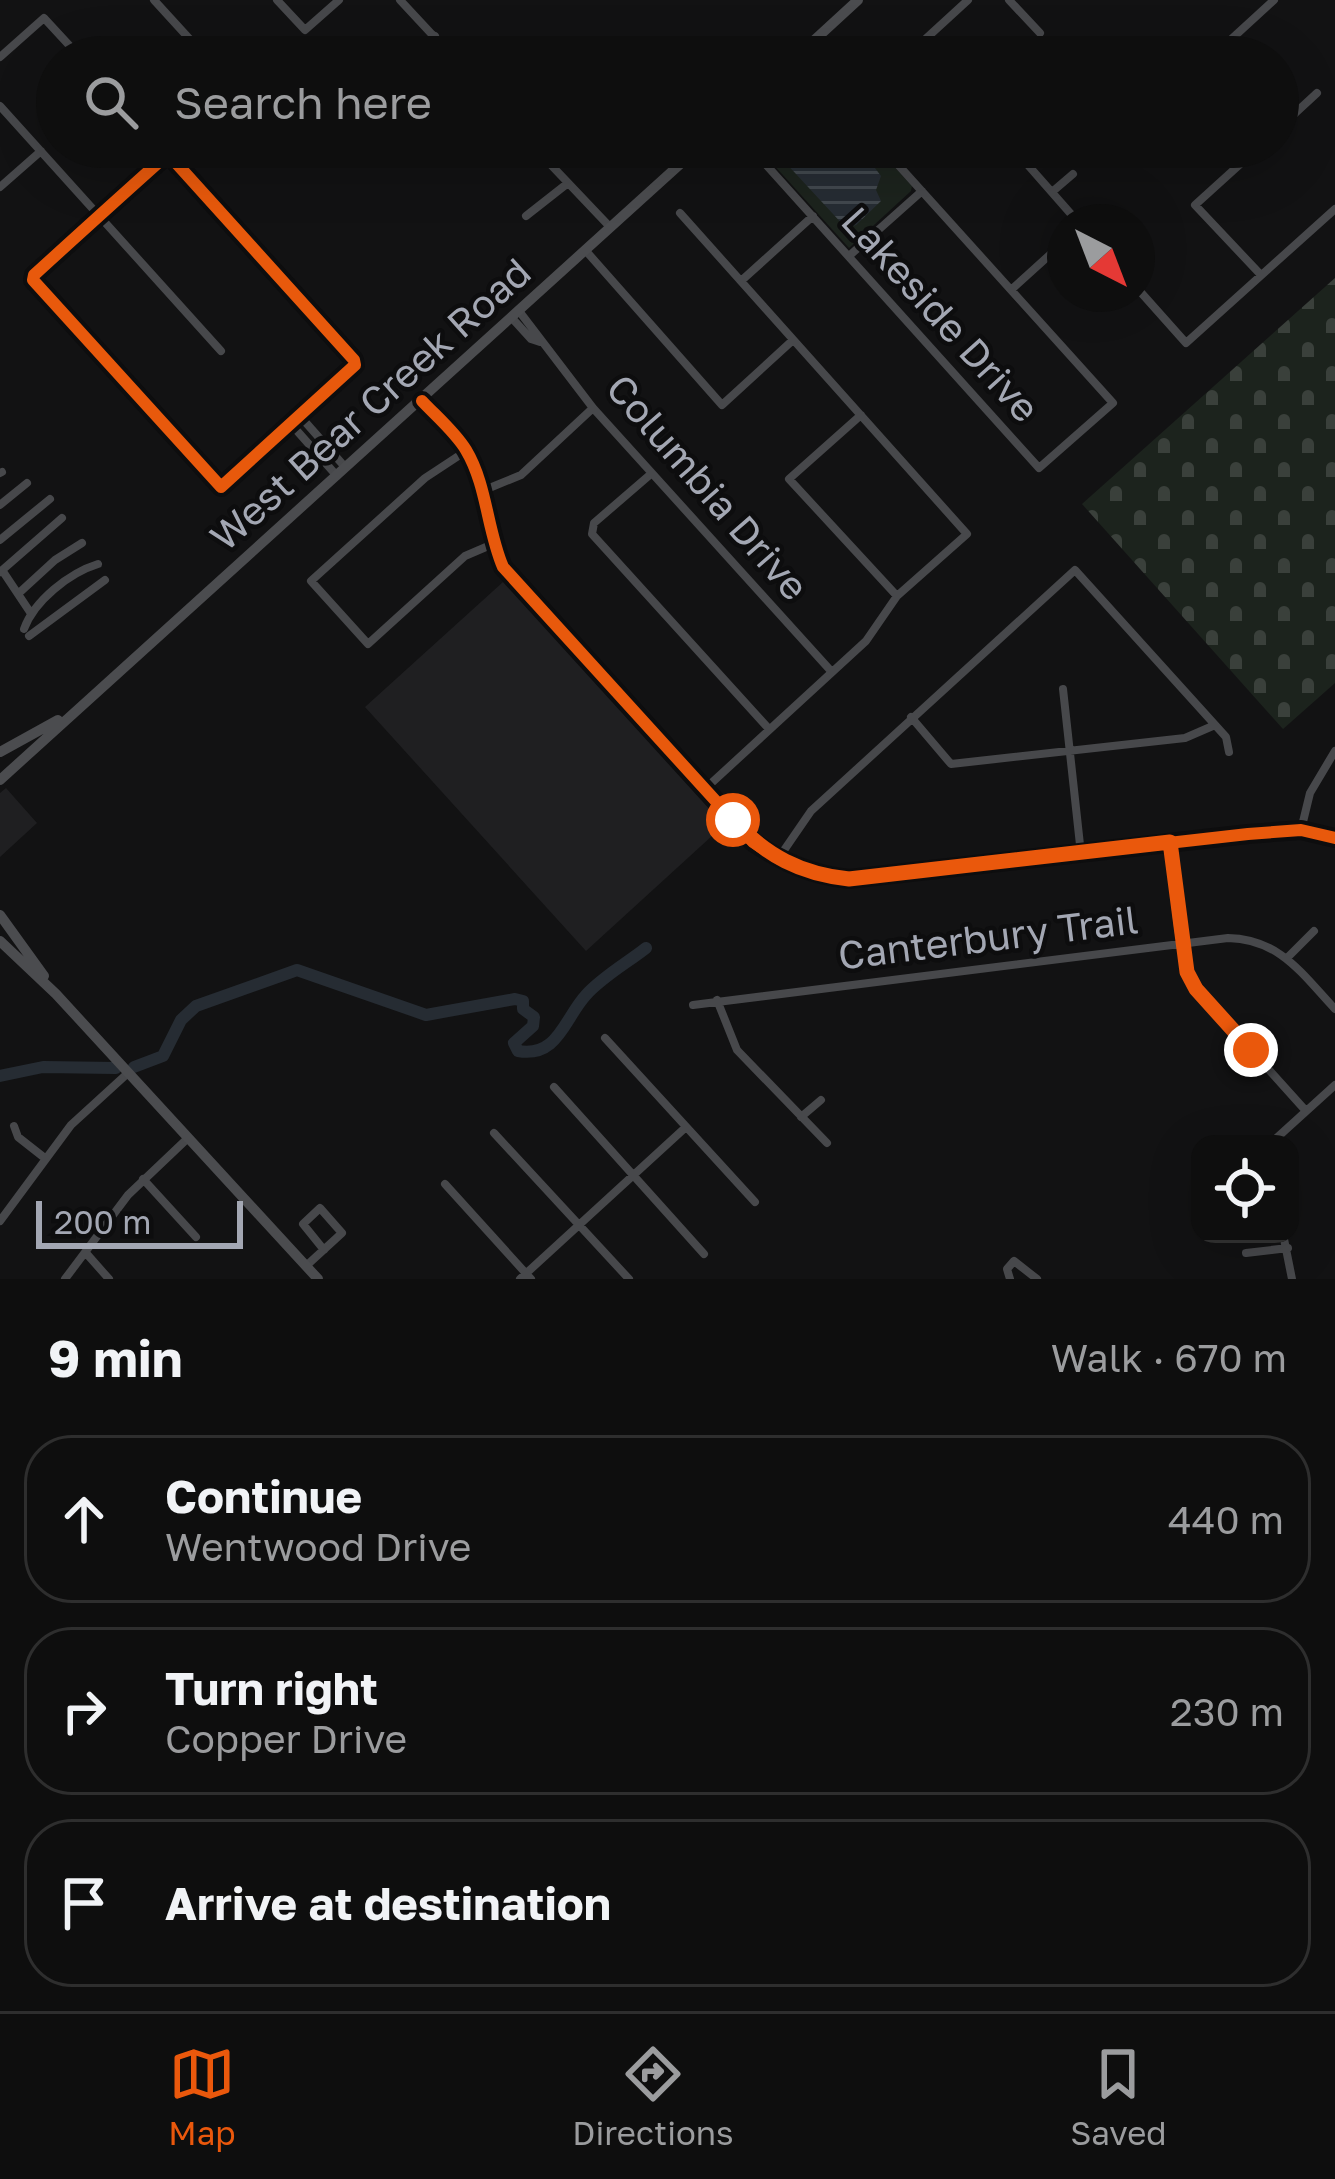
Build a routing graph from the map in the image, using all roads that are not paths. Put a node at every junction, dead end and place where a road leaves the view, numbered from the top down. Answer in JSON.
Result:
{"nodes":[{"id":1,"x":154,"y":0,"type":"edge"},
{"id":2,"x":277,"y":0,"type":"edge"},
{"id":3,"x":339,"y":0,"type":"edge"},
{"id":4,"x":400,"y":0,"type":"edge"},
{"id":5,"x":858,"y":0,"type":"edge"},
{"id":6,"x":968,"y":0,"type":"edge"},
{"id":7,"x":1010,"y":0,"type":"edge"},
{"id":8,"x":1274,"y":0,"type":"edge"},
{"id":9,"x":1040,"y":33,"type":"dead end"},
{"id":10,"x":61,"y":36,"type":"edge"},
{"id":11,"x":187,"y":36,"type":"edge"},
{"id":12,"x":435,"y":36,"type":"edge"},
{"id":13,"x":819,"y":36,"type":"edge"},
{"id":14,"x":929,"y":36,"type":"edge"},
{"id":15,"x":1235,"y":36,"type":"edge"},
{"id":16,"x":0,"y":57,"type":"edge"},
{"id":17,"x":1317,"y":93,"type":"dead end"},
{"id":18,"x":0,"y":106,"type":"edge"},
{"id":19,"x":1299,"y":110,"type":"edge"},
{"id":20,"x":36,"y":146,"type":"edge"},
{"id":21,"x":36,"y":155,"type":"edge"},
{"id":22,"x":56,"y":168,"type":"edge"},
{"id":23,"x":149,"y":168,"type":"edge"},
{"id":24,"x":184,"y":168,"type":"edge"},
{"id":25,"x":554,"y":168,"type":"edge"},
{"id":26,"x":676,"y":168,"type":"edge"},
{"id":27,"x":769,"y":168,"type":"edge"},
{"id":28,"x":901,"y":168,"type":"edge"},
{"id":29,"x":1030,"y":168,"type":"edge"},
{"id":30,"x":1236,"y":168,"type":"edge"},
{"id":31,"x":1073,"y":174,"type":"dead end"},
{"id":32,"x":568,"y":183,"type":"junction"},
{"id":33,"x":0,"y":187,"type":"edge"},
{"id":34,"x":922,"y":191,"type":"junction"},
{"id":35,"x":1052,"y":193,"type":"junction"},
{"id":36,"x":1062,"y":204,"type":"edge"},
{"id":37,"x":1335,"y":209,"type":"edge"},
{"id":38,"x":680,"y":214,"type":"dead end"},
{"id":39,"x":99,"y":216,"type":"junction"},
{"id":40,"x":526,"y":216,"type":"dead end"},
{"id":41,"x":814,"y":216,"type":"junction"},
{"id":42,"x":611,"y":228,"type":"junction"},
{"id":43,"x":586,"y":251,"type":"junction"},
{"id":44,"x":849,"y":256,"type":"junction"},
{"id":45,"x":1047,"y":257,"type":"edge"},
{"id":46,"x":1261,"y":275,"type":"junction"},
{"id":47,"x":741,"y":281,"type":"junction"},
{"id":48,"x":1011,"y":290,"type":"junction"},
{"id":49,"x":1155,"y":308,"type":"edge"},
{"id":50,"x":514,"y":313,"type":"junction"},
{"id":51,"x":794,"y":340,"type":"junction"},
{"id":52,"x":221,"y":351,"type":"dead end"},
{"id":53,"x":422,"y":400,"type":"junction"},
{"id":54,"x":593,"y":409,"type":"junction"},
{"id":55,"x":860,"y":415,"type":"junction"},
{"id":56,"x":300,"y":416,"type":"junction"},
{"id":57,"x":291,"y":424,"type":"junction"},
{"id":58,"x":466,"y":451,"type":"junction"},
{"id":59,"x":341,"y":471,"type":"junction"},
{"id":60,"x":652,"y":472,"type":"junction"},
{"id":61,"x":27,"y":483,"type":"dead end"},
{"id":62,"x":482,"y":491,"type":"junction"},
{"id":63,"x":50,"y":499,"type":"dead end"},
{"id":64,"x":0,"y":506,"type":"edge"},
{"id":65,"x":62,"y":518,"type":"dead end"},
{"id":66,"x":0,"y":540,"type":"edge"},
{"id":67,"x":82,"y":543,"type":"dead end"},
{"id":68,"x":494,"y":544,"type":"junction"},
{"id":69,"x":98,"y":564,"type":"dead end"},
{"id":70,"x":1,"y":571,"type":"edge"},
{"id":71,"x":105,"y":580,"type":"dead end"},
{"id":72,"x":19,"y":593,"type":"junction"},
{"id":73,"x":896,"y":596,"type":"junction"},
{"id":74,"x":30,"y":612,"type":"junction"},
{"id":75,"x":831,"y":671,"type":"junction"},
{"id":76,"x":1063,"y":689,"type":"dead end"},
{"id":77,"x":81,"y":705,"type":"junction"},
{"id":78,"x":911,"y":717,"type":"junction"},
{"id":79,"x":1215,"y":725,"type":"junction"},
{"id":80,"x":769,"y":729,"type":"junction"},
{"id":81,"x":1070,"y":750,"type":"junction"},
{"id":82,"x":1335,"y":751,"type":"edge"},
{"id":83,"x":0,"y":752,"type":"edge"},
{"id":84,"x":1229,"y":752,"type":"dead end"},
{"id":85,"x":0,"y":779,"type":"edge"},
{"id":86,"x":705,"y":789,"type":"junction"},
{"id":87,"x":1300,"y":830,"type":"junction"},
{"id":88,"x":1335,"y":838,"type":"edge"},
{"id":89,"x":1170,"y":842,"type":"junction"},
{"id":90,"x":1081,"y":854,"type":"junction"},
{"id":91,"x":778,"y":859,"type":"junction"},
{"id":92,"x":0,"y":915,"type":"edge"},
{"id":93,"x":1313,"y":932,"type":"dead end"},
{"id":94,"x":0,"y":941,"type":"edge"},
{"id":95,"x":1182,"y":944,"type":"junction"},
{"id":96,"x":1288,"y":957,"type":"junction"},
{"id":97,"x":56,"y":994,"type":"junction"},
{"id":98,"x":717,"y":1000,"type":"junction"},
{"id":99,"x":693,"y":1005,"type":"dead end"},
{"id":100,"x":1335,"y":1009,"type":"edge"},
{"id":101,"x":605,"y":1038,"type":"dead end"},
{"id":102,"x":128,"y":1072,"type":"junction"},
{"id":103,"x":1335,"y":1085,"type":"edge"},
{"id":104,"x":554,"y":1087,"type":"dead end"},
{"id":105,"x":821,"y":1100,"type":"dead end"},
{"id":106,"x":1306,"y":1111,"type":"junction"},
{"id":107,"x":801,"y":1117,"type":"junction"},
{"id":108,"x":14,"y":1126,"type":"dead end"},
{"id":109,"x":686,"y":1127,"type":"junction"},
{"id":110,"x":494,"y":1133,"type":"dead end"},
{"id":111,"x":1280,"y":1135,"type":"edge"},
{"id":112,"x":188,"y":1138,"type":"junction"},
{"id":113,"x":827,"y":1143,"type":"dead end"},
{"id":114,"x":46,"y":1159,"type":"junction"},
{"id":115,"x":632,"y":1177,"type":"junction"},
{"id":116,"x":143,"y":1179,"type":"junction"},
{"id":117,"x":445,"y":1184,"type":"dead end"},
{"id":118,"x":755,"y":1202,"type":"dead end"},
{"id":119,"x":0,"y":1221,"type":"edge"},
{"id":120,"x":580,"y":1225,"type":"junction"},
{"id":121,"x":196,"y":1238,"type":"dead end"},
{"id":122,"x":1286,"y":1243,"type":"edge"},
{"id":123,"x":1288,"y":1248,"type":"junction"},
{"id":124,"x":324,"y":1250,"type":"junction"},
{"id":125,"x":86,"y":1253,"type":"junction"},
{"id":126,"x":1246,"y":1253,"type":"dead end"},
{"id":127,"x":704,"y":1254,"type":"dead end"},
{"id":128,"x":307,"y":1266,"type":"junction"},
{"id":129,"x":525,"y":1277,"type":"edge"},
{"id":130,"x":65,"y":1279,"type":"edge"},
{"id":131,"x":109,"y":1279,"type":"edge"},
{"id":132,"x":318,"y":1279,"type":"edge"},
{"id":133,"x":629,"y":1279,"type":"edge"},
{"id":134,"x":1010,"y":1279,"type":"edge"},
{"id":135,"x":1037,"y":1279,"type":"edge"},
{"id":136,"x":1292,"y":1279,"type":"edge"}],
"edges":[{"from":1,"to":11,"type":"street"},
{"from":2,"to":3,"type":"street"},
{"from":4,"to":12,"type":"street"},
{"from":5,"to":13,"type":"main road"},
{"from":6,"to":14,"type":"street"},
{"from":7,"to":9,"type":"street"},
{"from":8,"to":15,"type":"street"},
{"from":10,"to":16,"type":"street"},
{"from":17,"to":19,"type":"street"},
{"from":18,"to":20,"type":"street"},
{"from":21,"to":33,"type":"street"},
{"from":22,"to":39,"type":"street"},
{"from":23,"to":39,"type":"street"},
{"from":24,"to":56,"type":"street"},
{"from":25,"to":32,"type":"street"},
{"from":26,"to":42,"type":"main road","name":"West Bear Creek Road"},
{"from":27,"to":41,"type":"street","name":"Lakeside Drive"},
{"from":28,"to":34,"type":"street"},
{"from":29,"to":35,"type":"street"},
{"from":30,"to":46,"type":"street"},
{"from":31,"to":35,"type":"street"},
{"from":32,"to":40,"type":"street"},
{"from":32,"to":42,"type":"street"},
{"from":34,"to":44,"type":"street"},
{"from":34,"to":48,"type":"street"},
{"from":35,"to":36,"type":"street"},
{"from":37,"to":46,"type":"street"},
{"from":38,"to":47,"type":"street"},
{"from":39,"to":52,"type":"street"},
{"from":39,"to":57,"type":"street"},
{"from":41,"to":44,"type":"street","name":"Lakeside Drive"},
{"from":41,"to":47,"type":"street"},
{"from":42,"to":43,"type":"main road","name":"West Bear Creek Road"},
{"from":43,"to":50,"type":"main road","name":"West Bear Creek Road"},
{"from":43,"to":51,"type":"street"},
{"from":44,"to":48,"type":"street","name":"Lakeside Drive"},
{"from":45,"to":48,"type":"street"},
{"from":46,"to":49,"type":"street"},
{"from":47,"to":51,"type":"street"},
{"from":50,"to":53,"type":"main road","name":"West Bear Creek Road"},
{"from":50,"to":54,"type":"street","name":"Columbia Drive"},
{"from":51,"to":55,"type":"street"},
{"from":53,"to":58,"type":"street"},
{"from":53,"to":59,"type":"main road","name":"West Bear Creek Road"},
{"from":54,"to":60,"type":"street","name":"Columbia Drive"},
{"from":54,"to":62,"type":"street"},
{"from":55,"to":73,"type":"street"},
{"from":55,"to":73,"type":"street"},
{"from":56,"to":57,"type":"street"},
{"from":56,"to":59,"type":"street"},
{"from":57,"to":59,"type":"street"},
{"from":58,"to":62,"type":"street"},
{"from":58,"to":68,"type":"street"},
{"from":59,"to":77,"type":"main road","name":"West Bear Creek Road"},
{"from":60,"to":75,"type":"street","name":"Columbia Drive"},
{"from":60,"to":80,"type":"street"},
{"from":61,"to":64,"type":"street"},
{"from":62,"to":68,"type":"street"},
{"from":63,"to":66,"type":"street"},
{"from":65,"to":70,"type":"street"},
{"from":67,"to":72,"type":"street"},
{"from":68,"to":86,"type":"street"},
{"from":69,"to":74,"type":"street"},
{"from":70,"to":72,"type":"street"},
{"from":71,"to":74,"type":"street"},
{"from":72,"to":74,"type":"street"},
{"from":73,"to":75,"type":"street"},
{"from":75,"to":80,"type":"street"},
{"from":76,"to":81,"type":"street"},
{"from":77,"to":83,"type":"main road","name":"West Bear Creek Road"},
{"from":77,"to":85,"type":"main road","name":"West Bear Creek Road"},
{"from":78,"to":79,"type":"street"},
{"from":78,"to":81,"type":"street"},
{"from":78,"to":91,"type":"street"},
{"from":79,"to":81,"type":"street"},
{"from":79,"to":84,"type":"street"},
{"from":80,"to":86,"type":"street"},
{"from":81,"to":90,"type":"street"},
{"from":82,"to":87,"type":"street"},
{"from":86,"to":91,"type":"street"},
{"from":87,"to":88,"type":"street"},
{"from":87,"to":89,"type":"street"},
{"from":89,"to":90,"type":"street"},
{"from":89,"to":95,"type":"street"},
{"from":90,"to":91,"type":"street"},
{"from":92,"to":97,"type":"main road"},
{"from":93,"to":96,"type":"street"},
{"from":94,"to":97,"type":"main road"},
{"from":95,"to":96,"type":"street","name":"Canterbury Trail"},
{"from":95,"to":98,"type":"street","name":"Canterbury Trail"},
{"from":95,"to":106,"type":"street"},
{"from":96,"to":100,"type":"street"},
{"from":97,"to":102,"type":"main road"},
{"from":98,"to":99,"type":"street","name":"Canterbury Trail"},
{"from":98,"to":107,"type":"street"},
{"from":101,"to":109,"type":"street"},
{"from":102,"to":112,"type":"main road"},
{"from":102,"to":114,"type":"street"},
{"from":103,"to":106,"type":"street"},
{"from":104,"to":115,"type":"street"},
{"from":105,"to":107,"type":"street"},
{"from":106,"to":111,"type":"street"},
{"from":107,"to":113,"type":"street"},
{"from":108,"to":114,"type":"street"},
{"from":109,"to":115,"type":"street"},
{"from":109,"to":118,"type":"street"},
{"from":110,"to":120,"type":"street"},
{"from":112,"to":116,"type":"street"},
{"from":112,"to":128,"type":"main road"},
{"from":114,"to":119,"type":"street"},
{"from":115,"to":120,"type":"street"},
{"from":115,"to":127,"type":"street"},
{"from":116,"to":121,"type":"street"},
{"from":116,"to":125,"type":"street"},
{"from":117,"to":129,"type":"street"},
{"from":120,"to":129,"type":"street"},
{"from":120,"to":133,"type":"street"},
{"from":122,"to":123,"type":"street"},
{"from":123,"to":126,"type":"street"},
{"from":123,"to":136,"type":"street"},
{"from":124,"to":124,"type":"street"},
{"from":124,"to":128,"type":"street"},
{"from":125,"to":130,"type":"street"},
{"from":125,"to":131,"type":"street"},
{"from":128,"to":132,"type":"main road"},
{"from":134,"to":135,"type":"street"}]}
